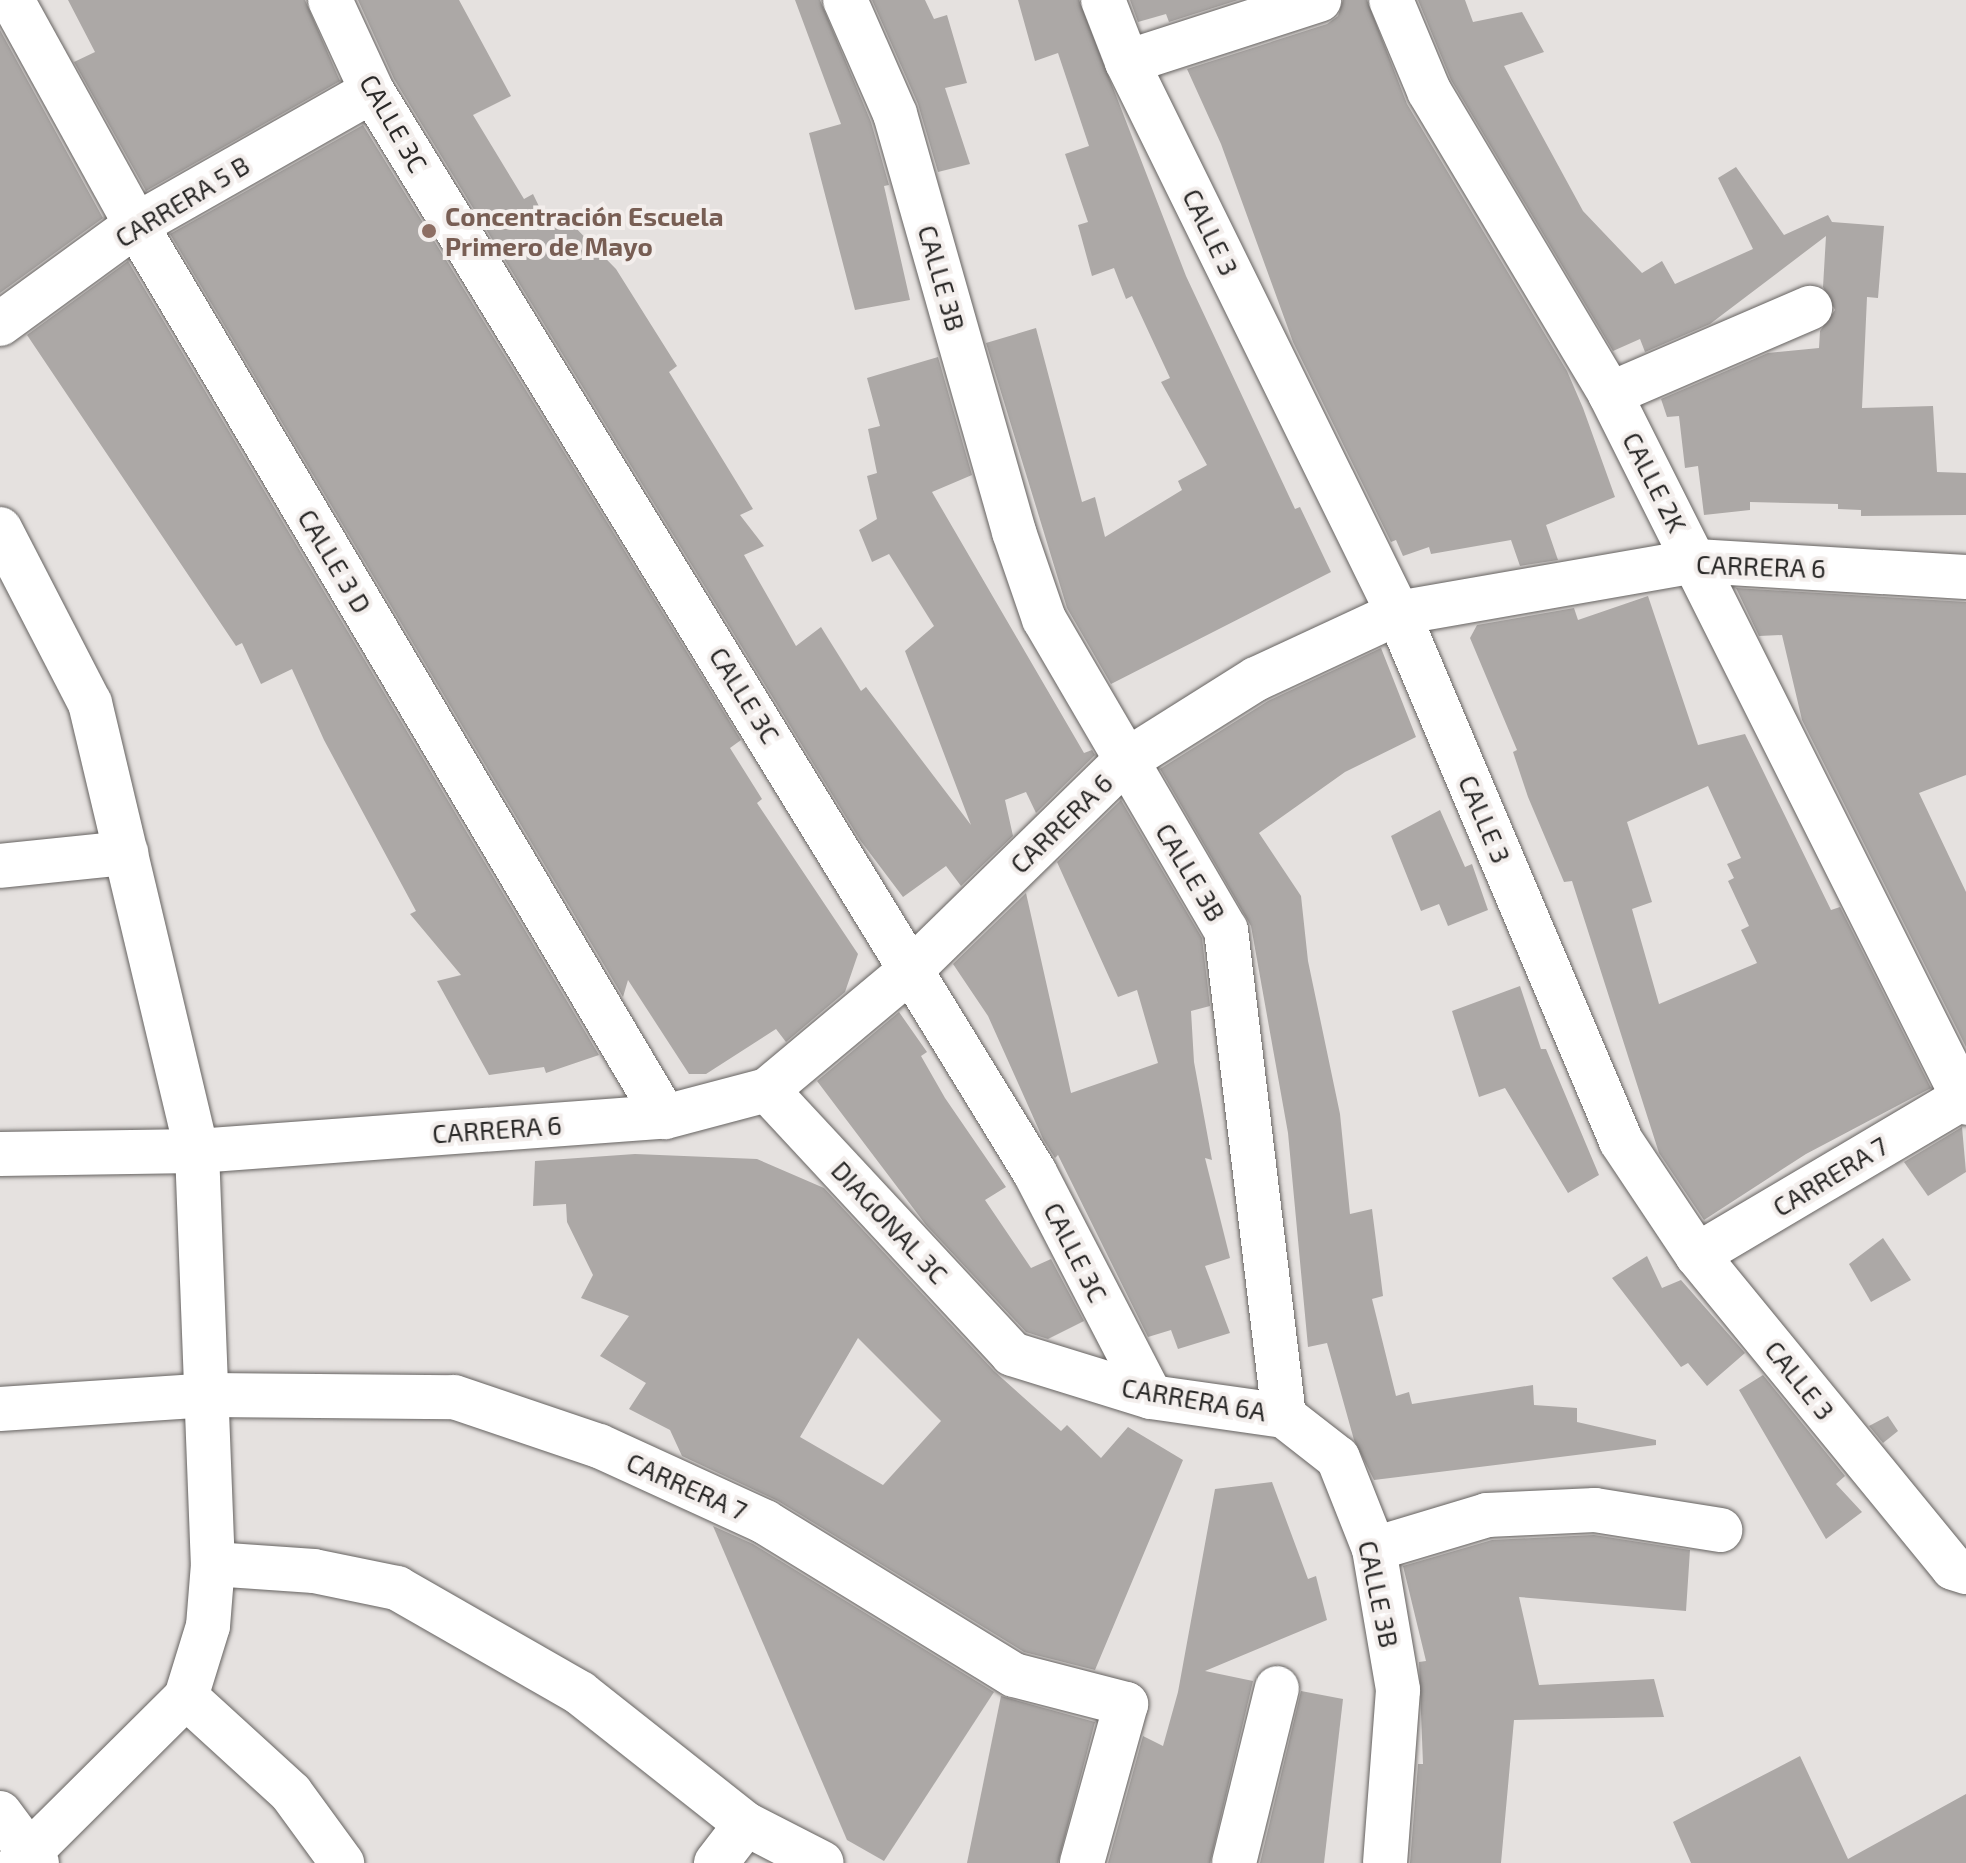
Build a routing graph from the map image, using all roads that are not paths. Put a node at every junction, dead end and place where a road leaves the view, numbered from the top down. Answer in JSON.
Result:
{"nodes":[{"id":1,"x":12,"y":0,"type":"edge"},
{"id":2,"x":330,"y":0,"type":"edge"},
{"id":3,"x":845,"y":0,"type":"edge"},
{"id":4,"x":1103,"y":0,"type":"edge"},
{"id":5,"x":1319,"y":0,"type":"edge"},
{"id":6,"x":1391,"y":0,"type":"edge"},
{"id":7,"x":1127,"y":62,"type":"junction"},
{"id":8,"x":372,"y":91,"type":"junction"},
{"id":9,"x":136,"y":225,"type":"junction"},
{"id":10,"x":1810,"y":308,"type":"dead end"},
{"id":11,"x":0,"y":324,"type":"edge"},
{"id":12,"x":1610,"y":394,"type":"junction"},
{"id":13,"x":0,"y":529,"type":"edge"},
{"id":14,"x":1696,"y":561,"type":"junction"},
{"id":15,"x":1966,"y":577,"type":"edge"},
{"id":16,"x":1398,"y":613,"type":"junction"},
{"id":17,"x":1124,"y":762,"type":"junction"},
{"id":18,"x":126,"y":853,"type":"junction"},
{"id":19,"x":0,"y":866,"type":"edge"},
{"id":20,"x":913,"y":968,"type":"junction"},
{"id":21,"x":767,"y":1090,"type":"junction"},
{"id":22,"x":1964,"y":1100,"type":"edge"},
{"id":23,"x":665,"y":1117,"type":"junction"},
{"id":24,"x":197,"y":1151,"type":"junction"},
{"id":25,"x":0,"y":1154,"type":"edge"},
{"id":26,"x":1697,"y":1255,"type":"junction"},
{"id":27,"x":1012,"y":1354,"type":"joint"},
{"id":28,"x":209,"y":1395,"type":"junction"},
{"id":29,"x":1151,"y":1397,"type":"junction"},
{"id":30,"x":0,"y":1409,"type":"edge"},
{"id":31,"x":1284,"y":1416,"type":"junction"},
{"id":32,"x":1720,"y":1530,"type":"dead end"},
{"id":33,"x":1374,"y":1549,"type":"junction"},
{"id":34,"x":213,"y":1564,"type":"junction"},
{"id":35,"x":1966,"y":1572,"type":"edge"},
{"id":36,"x":1277,"y":1688,"type":"dead end"},
{"id":37,"x":186,"y":1697,"type":"junction"},
{"id":38,"x":0,"y":1813,"type":"edge"},
{"id":39,"x":746,"y":1824,"type":"junction"},
{"id":40,"x":29,"y":1860,"type":"edge"},
{"id":41,"x":342,"y":1863,"type":"edge"},
{"id":42,"x":716,"y":1863,"type":"edge"},
{"id":43,"x":822,"y":1863,"type":"edge"},
{"id":44,"x":1082,"y":1863,"type":"edge"},
{"id":45,"x":1234,"y":1863,"type":"edge"},
{"id":46,"x":1385,"y":1863,"type":"edge"}],
"edges":[{"from":1,"to":9,"type":"street","name":"CALLE 3 D"},
{"from":2,"to":8,"type":"street","name":"CALLE 3C"},
{"from":3,"to":17,"type":"street","name":"CALLE 3B"},
{"from":4,"to":7,"type":"street","name":"CALLE 3"},
{"from":5,"to":7,"type":"street"},
{"from":6,"to":12,"type":"street","name":"CALLE 2K"},
{"from":7,"to":16,"type":"street","name":"CALLE 3"},
{"from":8,"to":9,"type":"street","name":"CARRERA 5 B"},
{"from":8,"to":20,"type":"street","name":"CALLE 3C"},
{"from":9,"to":11,"type":"street","name":"CARRERA 5 B"},
{"from":9,"to":23,"type":"street","name":"CALLE 3 D"},
{"from":10,"to":12,"type":"street"},
{"from":12,"to":14,"type":"street","name":"CALLE 2K"},
{"from":13,"to":18,"type":"street"},
{"from":14,"to":15,"type":"street","name":"CARRERA 6"},
{"from":14,"to":16,"type":"street","name":"CARRERA 6"},
{"from":14,"to":22,"type":"street","name":"CALLE 2K"},
{"from":16,"to":17,"type":"street","name":"CARRERA 6"},
{"from":16,"to":26,"type":"street","name":"CALLE 3"},
{"from":17,"to":20,"type":"street","name":"CARRERA 6"},
{"from":17,"to":31,"type":"street","name":"CALLE 3B"},
{"from":18,"to":19,"type":"street"},
{"from":18,"to":24,"type":"street"},
{"from":20,"to":21,"type":"street","name":"CARRERA 6"},
{"from":20,"to":29,"type":"street","name":"CALLE 3C"},
{"from":21,"to":23,"type":"street","name":"CARRERA 6"},
{"from":21,"to":27,"type":"street","name":"DIAGONAL 3C"},
{"from":22,"to":26,"type":"street","name":"CARRERA 7"},
{"from":23,"to":24,"type":"street","name":"CARRERA 6"},
{"from":24,"to":25,"type":"street","name":"CARRERA 6"},
{"from":24,"to":28,"type":"street"},
{"from":26,"to":35,"type":"street","name":"CALLE 3"},
{"from":27,"to":29,"type":"street","name":"CARRERA 6A"},
{"from":28,"to":30,"type":"street","name":"CARRERA 7"},
{"from":28,"to":34,"type":"street"},
{"from":28,"to":44,"type":"street","name":"CARRERA 7"},
{"from":29,"to":31,"type":"street","name":"CARRERA 6A"},
{"from":31,"to":33,"type":"street","name":"CALLE 3B"},
{"from":32,"to":33,"type":"street"},
{"from":33,"to":46,"type":"street","name":"CALLE 3B"},
{"from":34,"to":37,"type":"street"},
{"from":34,"to":39,"type":"street"},
{"from":36,"to":45,"type":"street"},
{"from":37,"to":40,"type":"street"},
{"from":37,"to":41,"type":"street"},
{"from":38,"to":40,"type":"street"},
{"from":39,"to":42,"type":"street"},
{"from":39,"to":43,"type":"street"}]}
